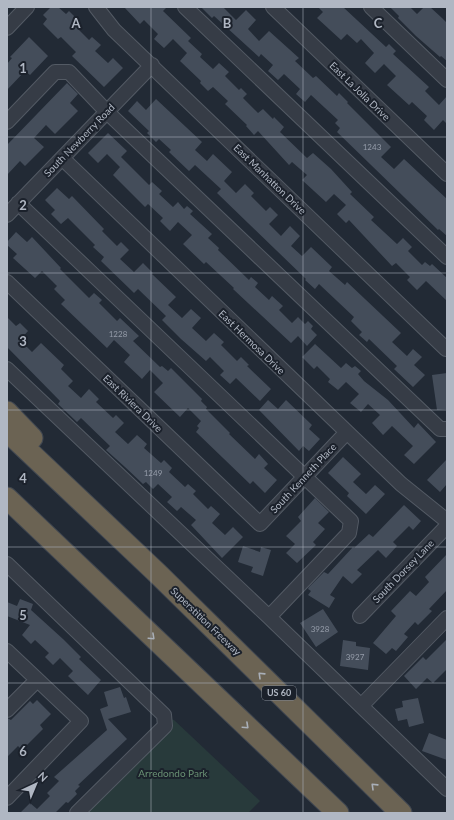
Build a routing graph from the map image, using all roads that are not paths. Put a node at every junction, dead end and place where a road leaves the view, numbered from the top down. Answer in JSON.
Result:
{"nodes":[{"id":1,"x":27,"y":7,"type":"edge"},
{"id":2,"x":96,"y":7,"type":"edge"},
{"id":3,"x":185,"y":7,"type":"edge"},
{"id":4,"x":273,"y":7,"type":"edge"},
{"id":5,"x":371,"y":7,"type":"edge"},
{"id":6,"x":10,"y":20,"type":"edge"},
{"id":7,"x":152,"y":65,"type":"junction"},
{"id":8,"x":447,"y":80,"type":"edge"},
{"id":9,"x":107,"y":112,"type":"junction"},
{"id":10,"x":7,"y":122,"type":"edge"},
{"id":11,"x":62,"y":158,"type":"junction"},
{"id":12,"x":447,"y":174,"type":"edge"},
{"id":13,"x":18,"y":203,"type":"junction"},
{"id":14,"x":7,"y":215,"type":"edge"},
{"id":15,"x":447,"y":257,"type":"edge"},
{"id":16,"x":7,"y":282,"type":"edge"},
{"id":17,"x":446,"y":348,"type":"edge"},
{"id":18,"x":7,"y":369,"type":"edge"},
{"id":19,"x":7,"y":412,"type":"edge"},
{"id":20,"x":447,"y":429,"type":"edge"},
{"id":21,"x":7,"y":431,"type":"edge"},
{"id":22,"x":347,"y":432,"type":"junction"},
{"id":23,"x":305,"y":476,"type":"junction"},
{"id":24,"x":7,"y":498,"type":"edge"},
{"id":25,"x":7,"y":509,"type":"edge"},
{"id":26,"x":447,"y":521,"type":"edge"},
{"id":27,"x":260,"y":524,"type":"joint"},
{"id":28,"x":447,"y":526,"type":"edge"},
{"id":29,"x":7,"y":564,"type":"edge"},
{"id":30,"x":157,"y":573,"type":"junction"},
{"id":31,"x":123,"y":610,"type":"junction"},
{"id":32,"x":360,"y":616,"type":"dead end"},
{"id":33,"x":268,"y":617,"type":"junction"},
{"id":34,"x":447,"y":618,"type":"edge"},
{"id":35,"x":7,"y":651,"type":"edge"},
{"id":36,"x":37,"y":680,"type":"junction"},
{"id":37,"x":361,"y":706,"type":"junction"},
{"id":38,"x":7,"y":710,"type":"edge"},
{"id":39,"x":447,"y":789,"type":"edge"},
{"id":40,"x":7,"y":798,"type":"edge"},
{"id":41,"x":77,"y":813,"type":"edge"},
{"id":42,"x":338,"y":813,"type":"edge"},
{"id":43,"x":402,"y":813,"type":"edge"}],
"edges":[{"from":1,"to":6,"type":"street"},
{"from":2,"to":7,"type":"street","name":"East Manhatton Drive"},
{"from":3,"to":15,"type":"street"},
{"from":4,"to":12,"type":"street","name":"East La Jolla Drive"},
{"from":5,"to":8,"type":"street"},
{"from":7,"to":9,"type":"street","name":"South Newberry Road"},
{"from":7,"to":17,"type":"street","name":"East Manhatton Drive"},
{"from":9,"to":10,"type":"street"},
{"from":9,"to":11,"type":"street","name":"South Newberry Road"},
{"from":9,"to":20,"type":"street"},
{"from":11,"to":13,"type":"street","name":"South Newberry Road"},
{"from":11,"to":22,"type":"street","name":"East Hermosa Drive"},
{"from":13,"to":14,"type":"street","name":"South Newberry Road"},
{"from":13,"to":23,"type":"street"},
{"from":16,"to":27,"type":"street","name":"East Riviera Drive"},
{"from":18,"to":33,"type":"street"},
{"from":19,"to":30,"type":"highway"},
{"from":21,"to":30,"type":"highway","name":"Superstition Freeway","number":"US 60"},
{"from":22,"to":23,"type":"street","name":"South Kenneth Place"},
{"from":22,"to":26,"type":"street","name":"East Hermosa Drive"},
{"from":23,"to":27,"type":"street","name":"South Kenneth Place"},
{"from":23,"to":33,"type":"street"},
{"from":24,"to":31,"type":"highway"},
{"from":25,"to":31,"type":"highway"},
{"from":28,"to":32,"type":"street","name":"South Dorsey Lane"},
{"from":29,"to":41,"type":"street"},
{"from":43,"to":30,"type":"highway","name":"Superstition Freeway","number":"US 60","one_way":true},
{"from":31,"to":42,"type":"highway","one_way":true},
{"from":33,"to":37,"type":"street"},
{"from":34,"to":37,"type":"street"},
{"from":35,"to":36,"type":"street"},
{"from":36,"to":38,"type":"street"},
{"from":36,"to":40,"type":"street"},
{"from":37,"to":39,"type":"street"}]}
